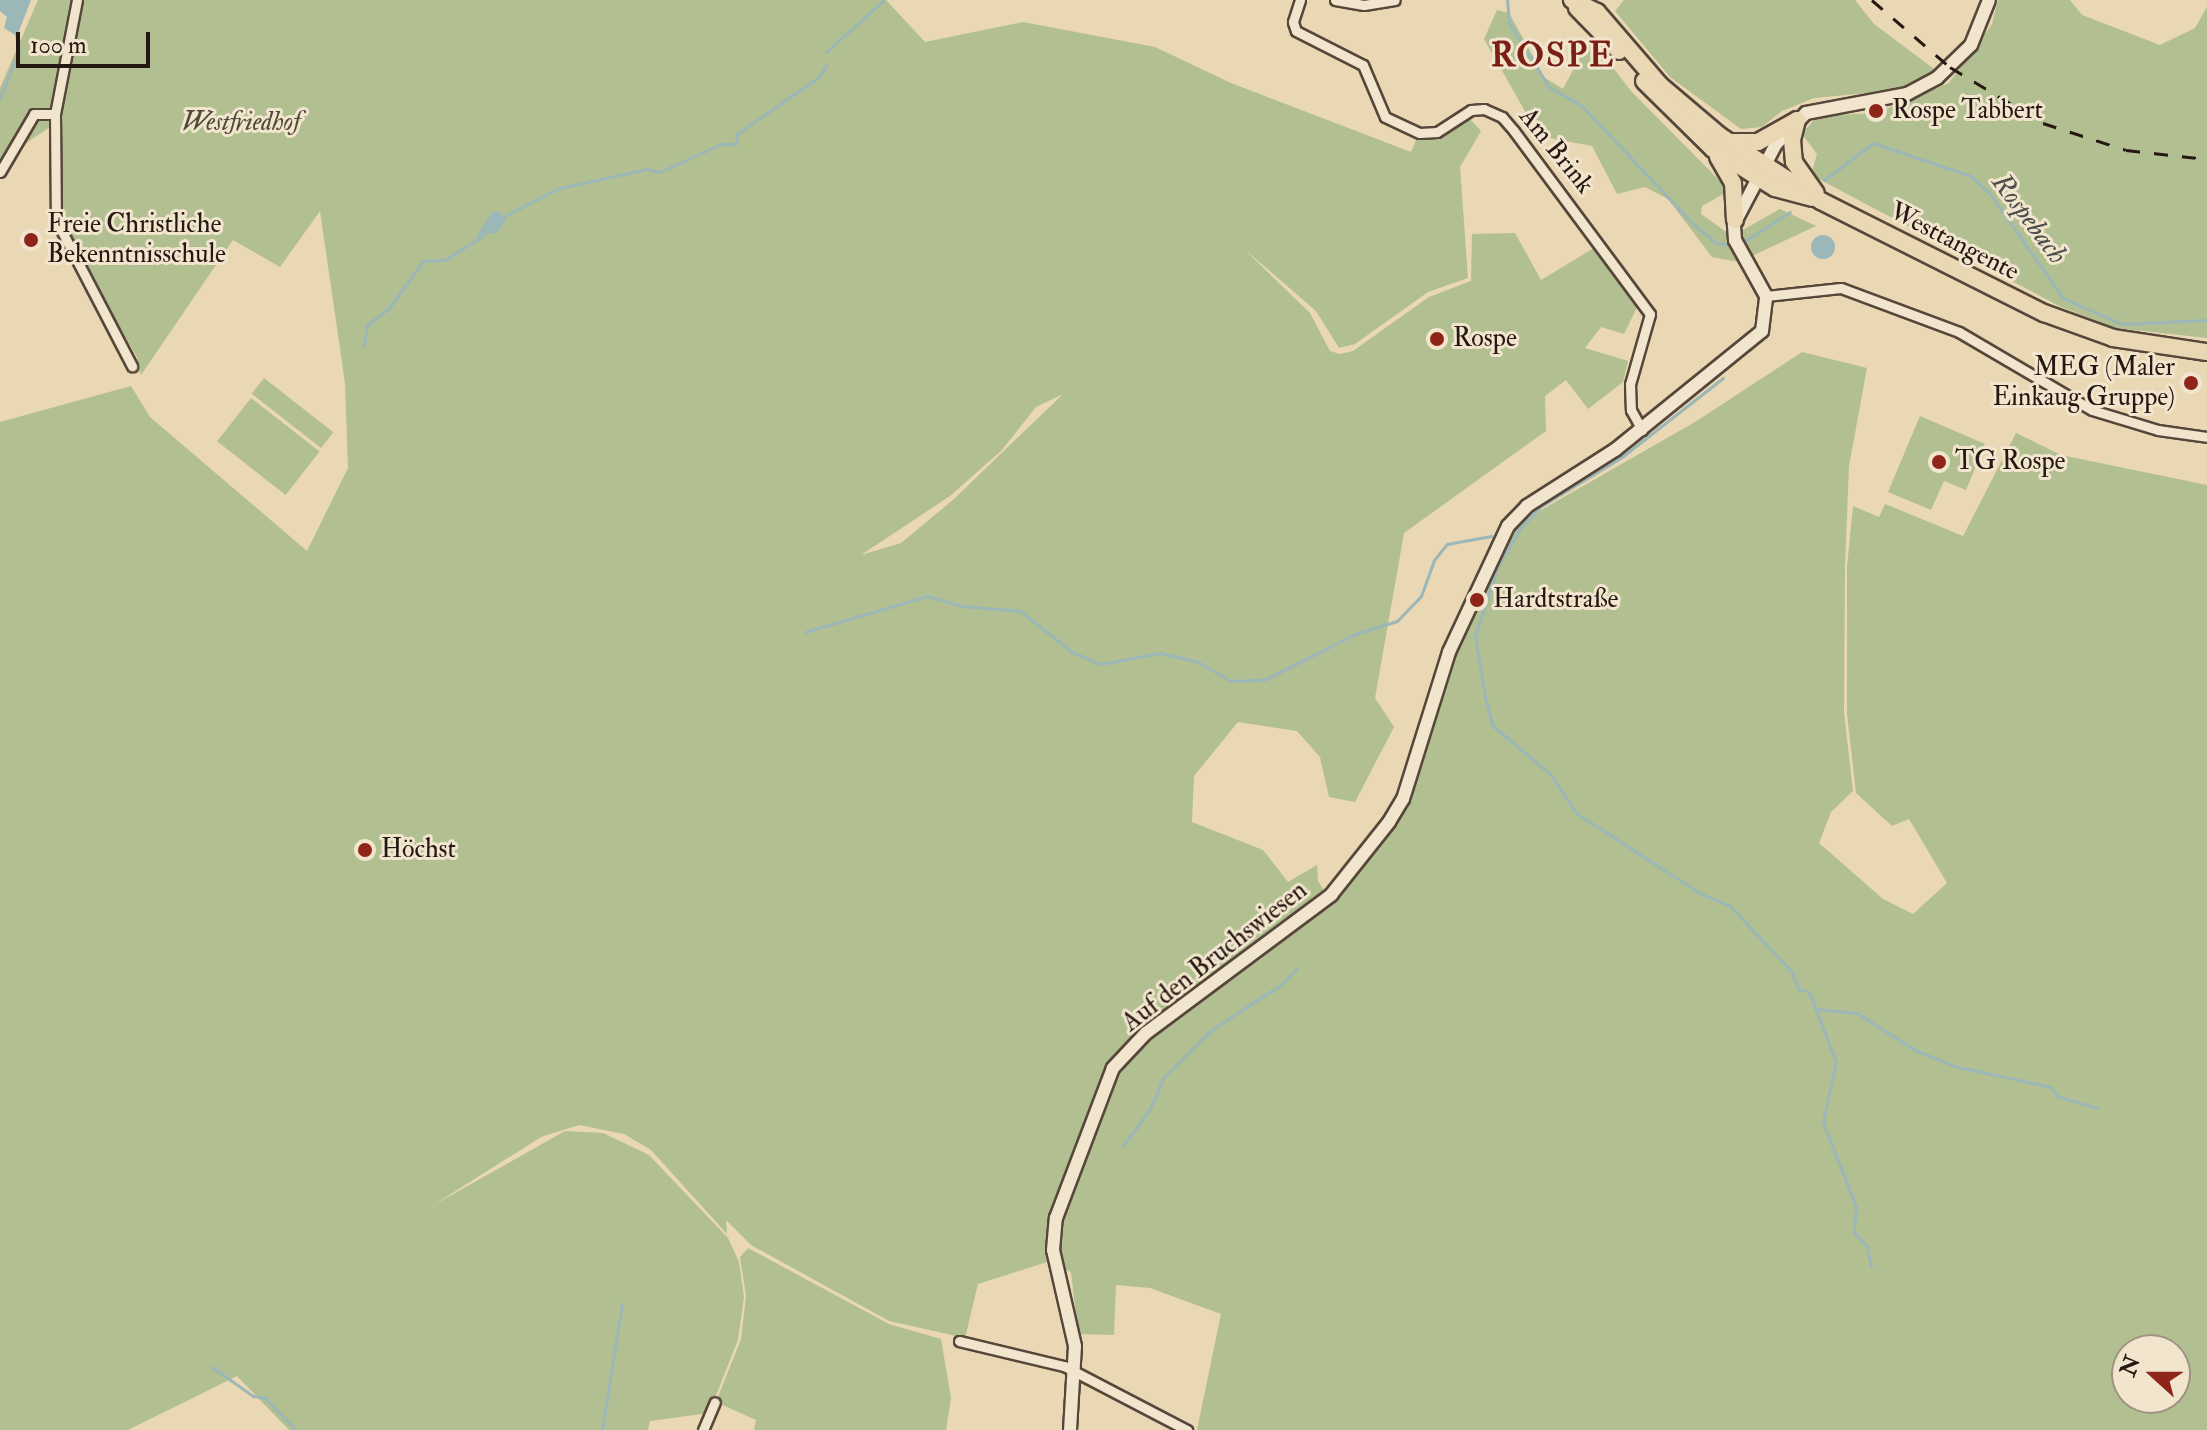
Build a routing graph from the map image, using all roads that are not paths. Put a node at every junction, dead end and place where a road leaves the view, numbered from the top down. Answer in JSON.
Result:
{"nodes":[{"id":1,"x":77,"y":0,"type":"edge"},
{"id":2,"x":1300,"y":0,"type":"edge"},
{"id":3,"x":1335,"y":0,"type":"edge"},
{"id":4,"x":1395,"y":0,"type":"edge"},
{"id":5,"x":1570,"y":0,"type":"edge"},
{"id":6,"x":1989,"y":0,"type":"edge"},
{"id":7,"x":1587,"y":4,"type":"edge"},
{"id":8,"x":55,"y":114,"type":"junction"},
{"id":9,"x":1797,"y":120,"type":"junction"},
{"id":10,"x":1728,"y":141,"type":"junction"},
{"id":11,"x":1713,"y":149,"type":"junction"},
{"id":12,"x":1761,"y":171,"type":"junction"},
{"id":13,"x":0,"y":172,"type":"edge"},
{"id":14,"x":1821,"y":201,"type":"junction"},
{"id":15,"x":1735,"y":220,"type":"junction"},
{"id":16,"x":1766,"y":296,"type":"junction"},
{"id":17,"x":2207,"y":352,"type":"edge"},
{"id":18,"x":132,"y":366,"type":"dead end"},
{"id":19,"x":1642,"y":430,"type":"junction"},
{"id":20,"x":2207,"y":437,"type":"edge"},
{"id":21,"x":959,"y":1341,"type":"dead end"},
{"id":22,"x":1074,"y":1371,"type":"junction"},
{"id":23,"x":715,"y":1402,"type":"dead end"},
{"id":24,"x":703,"y":1430,"type":"edge"},
{"id":25,"x":1070,"y":1430,"type":"edge"},
{"id":26,"x":1187,"y":1430,"type":"edge"}],
"edges":[{"from":1,"to":8,"type":"street"},
{"from":2,"to":19,"type":"street","name":"Am Brink"},
{"from":3,"to":4,"type":"street"},
{"from":5,"to":7,"type":"main road","name":"Westtangente"},
{"from":5,"to":11,"type":"main road","name":"Westtangente"},
{"from":6,"to":9,"type":"street"},
{"from":7,"to":10,"type":"main road","name":"Westtangente"},
{"from":8,"to":13,"type":"street"},
{"from":8,"to":18,"type":"street"},
{"from":9,"to":10,"type":"main road"},
{"from":9,"to":12,"type":"street"},
{"from":9,"to":14,"type":"main road"},
{"from":10,"to":12,"type":"main road","name":"Westtangente"},
{"from":11,"to":12,"type":"main road","name":"Westtangente"},
{"from":11,"to":15,"type":"main road"},
{"from":12,"to":14,"type":"main road","name":"Westtangente"},
{"from":12,"to":15,"type":"street"},
{"from":14,"to":17,"type":"main road","name":"Westtangente"},
{"from":15,"to":16,"type":"street"},
{"from":16,"to":19,"type":"street"},
{"from":16,"to":20,"type":"street"},
{"from":19,"to":22,"type":"street","name":"Auf den Bruchswiesen"},
{"from":21,"to":22,"type":"street"},
{"from":22,"to":25,"type":"street","name":"Auf den Bruchswiesen"},
{"from":22,"to":26,"type":"street"},
{"from":23,"to":24,"type":"street"}]}
